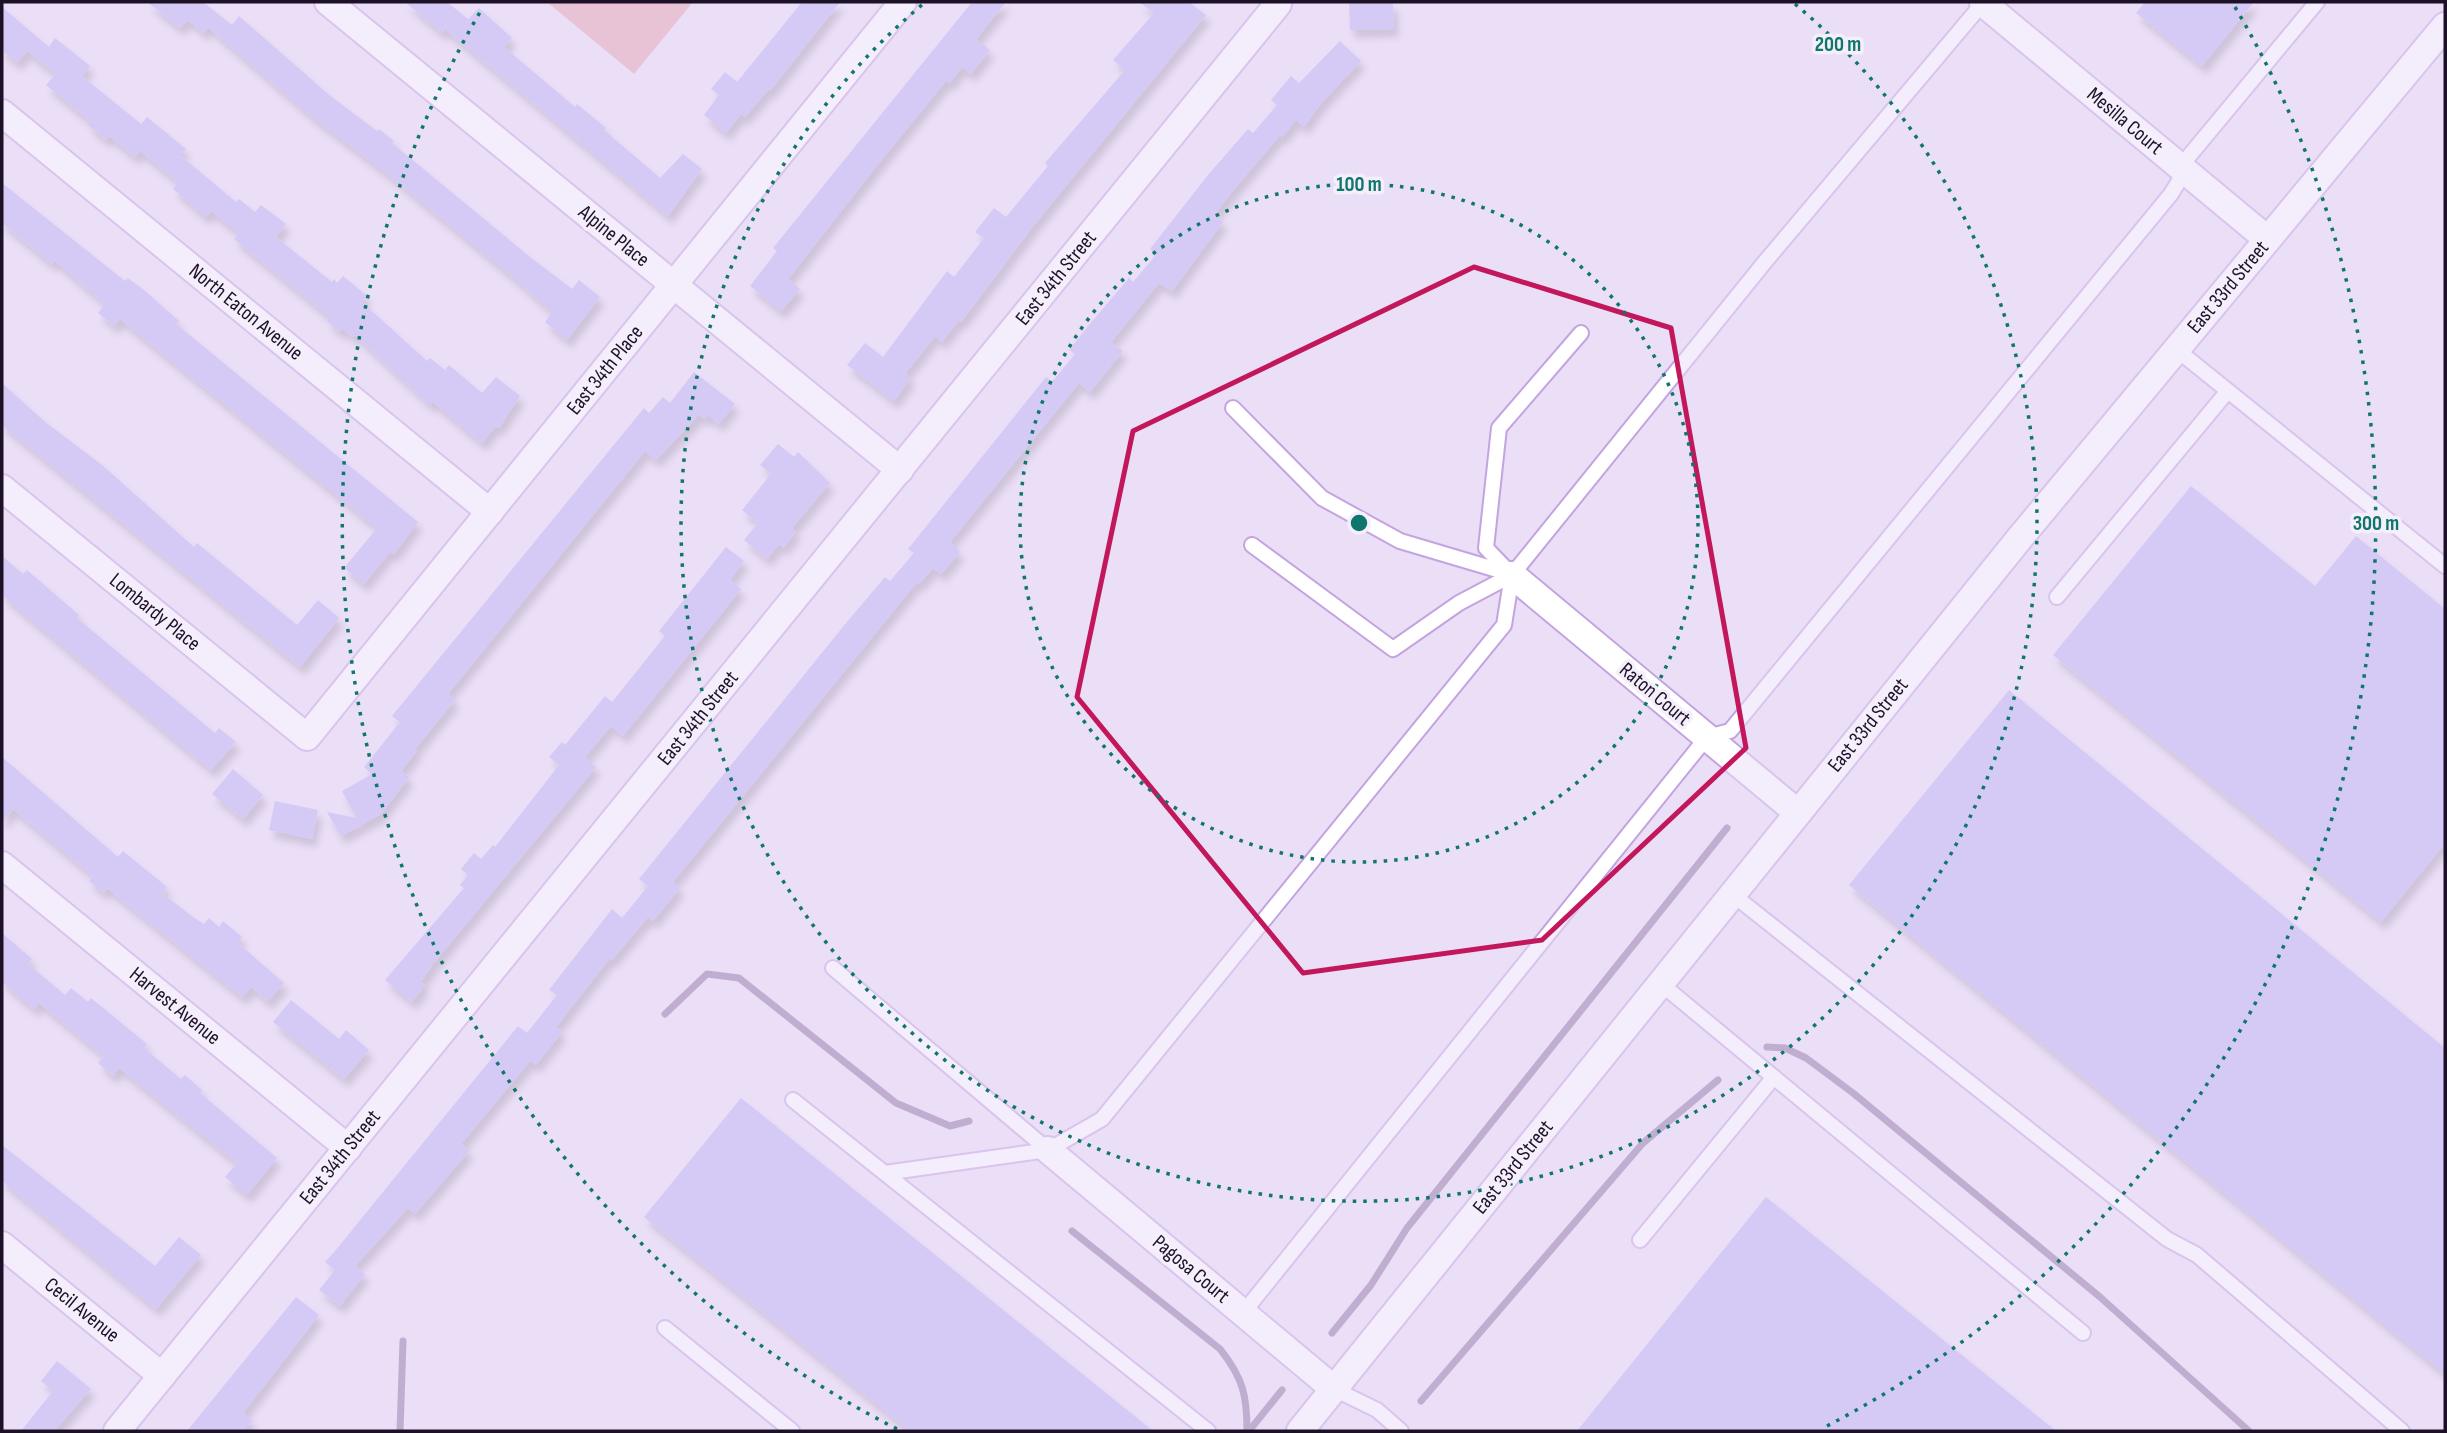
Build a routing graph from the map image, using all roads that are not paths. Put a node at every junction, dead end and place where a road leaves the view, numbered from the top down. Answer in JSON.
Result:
{"nodes":[{"id":1,"x":328,"y":2,"type":"edge"},
{"id":2,"x":903,"y":2,"type":"edge"},
{"id":3,"x":1980,"y":2,"type":"edge"},
{"id":4,"x":2317,"y":2,"type":"edge"},
{"id":5,"x":1277,"y":3,"type":"edge"},
{"id":6,"x":2445,"y":26,"type":"edge"},
{"id":7,"x":2,"y":113,"type":"edge"},
{"id":8,"x":2180,"y":167,"type":"junction"},
{"id":9,"x":2267,"y":239,"type":"junction"},
{"id":10,"x":673,"y":285,"type":"junction"},
{"id":11,"x":1581,"y":333,"type":"dead end"},
{"id":12,"x":2176,"y":349,"type":"junction"},
{"id":13,"x":2227,"y":392,"type":"junction"},
{"id":14,"x":1233,"y":408,"type":"dead end"},
{"id":15,"x":900,"y":470,"type":"junction"},
{"id":16,"x":2,"y":488,"type":"edge"},
{"id":17,"x":490,"y":512,"type":"junction"},
{"id":18,"x":1252,"y":545,"type":"dead end"},
{"id":19,"x":2445,"y":566,"type":"edge"},
{"id":20,"x":1512,"y":575,"type":"junction"},
{"id":21,"x":2057,"y":597,"type":"dead end"},
{"id":22,"x":307,"y":737,"type":"joint"},
{"id":23,"x":1707,"y":737,"type":"junction"},
{"id":24,"x":1798,"y":813,"type":"junction"},
{"id":25,"x":2,"y":865,"type":"edge"},
{"id":26,"x":1732,"y":894,"type":"junction"},
{"id":27,"x":833,"y":968,"type":"dead end"},
{"id":28,"x":1660,"y":984,"type":"junction"},
{"id":29,"x":1774,"y":1077,"type":"junction"},
{"id":30,"x":793,"y":1100,"type":"dead end"},
{"id":31,"x":348,"y":1148,"type":"junction"},
{"id":32,"x":1048,"y":1150,"type":"junction"},
{"id":33,"x":885,"y":1173,"type":"junction"},
{"id":34,"x":1640,"y":1240,"type":"dead end"},
{"id":35,"x":2,"y":1245,"type":"edge"},
{"id":36,"x":1243,"y":1313,"type":"junction"},
{"id":37,"x":665,"y":1328,"type":"dead end"},
{"id":38,"x":2083,"y":1333,"type":"dead end"},
{"id":39,"x":162,"y":1376,"type":"junction"},
{"id":40,"x":1335,"y":1389,"type":"junction"},
{"id":41,"x":117,"y":1431,"type":"edge"},
{"id":42,"x":792,"y":1431,"type":"edge"},
{"id":43,"x":1208,"y":1431,"type":"edge"},
{"id":44,"x":1300,"y":1431,"type":"edge"},
{"id":45,"x":1401,"y":1431,"type":"edge"},
{"id":46,"x":2402,"y":1431,"type":"edge"}],
"edges":[{"from":1,"to":10,"type":"street","name":"Alpine Place"},
{"from":2,"to":10,"type":"street","name":"East 34th Place"},
{"from":3,"to":8,"type":"street","name":"Mesilla Court"},
{"from":3,"to":20,"type":"lane"},
{"from":4,"to":8,"type":"lane"},
{"from":5,"to":15,"type":"street","name":"East 34th Street"},
{"from":6,"to":9,"type":"street","name":"East 33rd Street"},
{"from":7,"to":17,"type":"street","name":"North Eaton Avenue"},
{"from":8,"to":9,"type":"street","name":"Mesilla Court"},
{"from":8,"to":23,"type":"lane"},
{"from":9,"to":12,"type":"street","name":"East 33rd Street"},
{"from":10,"to":15,"type":"street","name":"Alpine Place"},
{"from":10,"to":17,"type":"street","name":"East 34th Place"},
{"from":11,"to":20,"type":"lane"},
{"from":12,"to":13,"type":"lane"},
{"from":12,"to":24,"type":"street","name":"East 33rd Street"},
{"from":13,"to":19,"type":"lane"},
{"from":13,"to":21,"type":"lane"},
{"from":14,"to":20,"type":"lane"},
{"from":15,"to":31,"type":"street","name":"East 34th Street"},
{"from":16,"to":22,"type":"street","name":"Lombardy Place"},
{"from":17,"to":22,"type":"street","name":"East 34th Place"},
{"from":18,"to":20,"type":"lane"},
{"from":20,"to":23,"type":"street","name":"Raton Court"},
{"from":20,"to":32,"type":"lane"},
{"from":23,"to":24,"type":"street","name":"Raton Court"},
{"from":23,"to":36,"type":"lane"},
{"from":24,"to":26,"type":"street","name":"East 33rd Street"},
{"from":25,"to":31,"type":"street","name":"Harvest Avenue"},
{"from":26,"to":28,"type":"street","name":"East 33rd Street"},
{"from":26,"to":46,"type":"lane"},
{"from":27,"to":32,"type":"lane"},
{"from":28,"to":29,"type":"lane"},
{"from":28,"to":40,"type":"street","name":"East 33rd Street"},
{"from":29,"to":34,"type":"lane"},
{"from":29,"to":38,"type":"lane"},
{"from":30,"to":33,"type":"lane"},
{"from":31,"to":39,"type":"street","name":"East 34th Street"},
{"from":32,"to":33,"type":"lane"},
{"from":32,"to":36,"type":"street","name":"Pagosa Court"},
{"from":33,"to":43,"type":"lane"},
{"from":35,"to":39,"type":"street","name":"Cecil Avenue"},
{"from":36,"to":40,"type":"street","name":"Pagosa Court"},
{"from":37,"to":42,"type":"lane"},
{"from":39,"to":41,"type":"street","name":"East 34th Street"},
{"from":40,"to":44,"type":"street","name":"East 33rd Street"},
{"from":40,"to":45,"type":"lane"}]}
